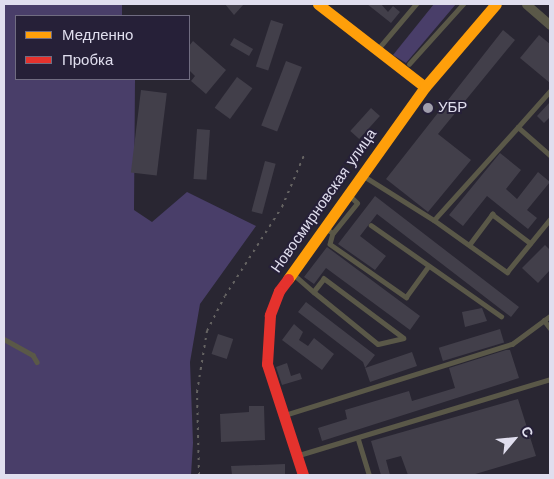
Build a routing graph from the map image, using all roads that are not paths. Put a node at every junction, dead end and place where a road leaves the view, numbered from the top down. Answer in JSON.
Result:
{"nodes":[{"id":1,"x":318,"y":4,"type":"edge"},
{"id":2,"x":416,"y":4,"type":"edge"},
{"id":3,"x":463,"y":4,"type":"edge"},
{"id":4,"x":496,"y":4,"type":"edge"},
{"id":5,"x":526,"y":4,"type":"edge"},
{"id":6,"x":550,"y":25,"type":"edge"},
{"id":7,"x":377,"y":50,"type":"junction"},
{"id":8,"x":409,"y":64,"type":"dead end"},
{"id":9,"x":425,"y":87,"type":"junction"},
{"id":10,"x":550,"y":91,"type":"edge"},
{"id":11,"x":518,"y":127,"type":"junction"},
{"id":12,"x":550,"y":155,"type":"edge"},
{"id":13,"x":361,"y":174,"type":"junction"},
{"id":14,"x":550,"y":219,"type":"edge"},
{"id":15,"x":434,"y":220,"type":"junction"},
{"id":16,"x":371,"y":225,"type":"dead end"},
{"id":17,"x":328,"y":230,"type":"junction"},
{"id":18,"x":530,"y":243,"type":"junction"},
{"id":19,"x":469,"y":245,"type":"junction"},
{"id":20,"x":428,"y":267,"type":"junction"},
{"id":21,"x":291,"y":272,"type":"junction"},
{"id":22,"x":314,"y":292,"type":"junction"},
{"id":23,"x":501,"y":316,"type":"dead end"},
{"id":24,"x":550,"y":316,"type":"edge"},
{"id":25,"x":544,"y":320,"type":"junction"},
{"id":26,"x":550,"y":328,"type":"edge"},
{"id":27,"x":4,"y":339,"type":"edge"},
{"id":28,"x":37,"y":362,"type":"dead end"},
{"id":29,"x":550,"y":379,"type":"edge"},
{"id":30,"x":283,"y":416,"type":"junction"},
{"id":31,"x":358,"y":438,"type":"junction"},
{"id":32,"x":297,"y":456,"type":"junction"},
{"id":33,"x":303,"y":475,"type":"edge"},
{"id":34,"x":369,"y":475,"type":"edge"}],
"edges":[{"from":1,"to":7,"type":"street"},
{"from":2,"to":7,"type":"lane"},
{"from":3,"to":8,"type":"lane"},
{"from":4,"to":9,"type":"street","name":"Новосмирновская улица"},
{"from":5,"to":6,"type":"street"},
{"from":7,"to":9,"type":"street"},
{"from":9,"to":13,"type":"street","name":"Новосмирновская улица"},
{"from":10,"to":11,"type":"lane"},
{"from":11,"to":12,"type":"lane"},
{"from":11,"to":15,"type":"lane"},
{"from":13,"to":15,"type":"lane"},
{"from":13,"to":17,"type":"street","name":"Новосмирновская улица"},
{"from":14,"to":18,"type":"lane"},
{"from":15,"to":19,"type":"lane"},
{"from":16,"to":20,"type":"lane"},
{"from":17,"to":20,"type":"lane"},
{"from":17,"to":21,"type":"street","name":"Новосмирновская улица"},
{"from":18,"to":19,"type":"lane"},
{"from":18,"to":19,"type":"lane"},
{"from":20,"to":23,"type":"lane"},
{"from":21,"to":22,"type":"lane"},
{"from":21,"to":30,"type":"street","name":"Новосмирновская улица"},
{"from":22,"to":22,"type":"lane"},
{"from":24,"to":25,"type":"lane"},
{"from":25,"to":26,"type":"lane"},
{"from":25,"to":30,"type":"lane"},
{"from":27,"to":28,"type":"lane"},
{"from":29,"to":31,"type":"lane"},
{"from":30,"to":32,"type":"street","name":"Новосмирновская улица"},
{"from":31,"to":32,"type":"lane"},
{"from":31,"to":34,"type":"lane"},
{"from":32,"to":33,"type":"street","name":"Новосмирновская улица"}]}
